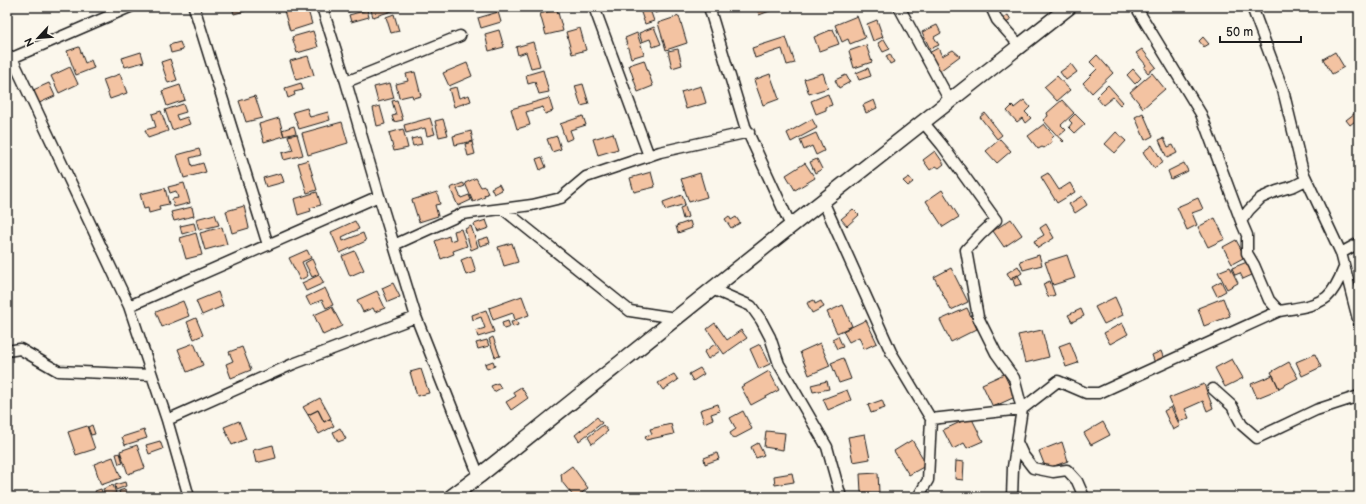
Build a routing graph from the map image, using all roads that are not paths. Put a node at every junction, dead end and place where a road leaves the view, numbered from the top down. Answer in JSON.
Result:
{"nodes":[{"id":1,"x":130,"y":7,"type":"edge"},
{"id":2,"x":194,"y":7,"type":"edge"},
{"id":3,"x":322,"y":7,"type":"edge"},
{"id":4,"x":594,"y":7,"type":"edge"},
{"id":5,"x":709,"y":7,"type":"edge"},
{"id":6,"x":899,"y":7,"type":"edge"},
{"id":7,"x":991,"y":7,"type":"edge"},
{"id":8,"x":1069,"y":7,"type":"edge"},
{"id":9,"x":1136,"y":7,"type":"edge"},
{"id":10,"x":1252,"y":7,"type":"edge"},
{"id":11,"x":460,"y":36,"type":"dead end"},
{"id":12,"x":1020,"y":46,"type":"junction"},
{"id":13,"x":346,"y":82,"type":"junction"},
{"id":14,"x":950,"y":101,"type":"junction"},
{"id":15,"x":923,"y":122,"type":"junction"},
{"id":16,"x":749,"y":132,"type":"junction"},
{"id":17,"x":649,"y":156,"type":"junction"},
{"id":18,"x":1306,"y":180,"type":"junction"},
{"id":19,"x":379,"y":196,"type":"junction"},
{"id":20,"x":823,"y":201,"type":"junction"},
{"id":21,"x":503,"y":209,"type":"junction"},
{"id":22,"x":1241,"y":221,"type":"junction"},
{"id":23,"x":791,"y":226,"type":"junction"},
{"id":24,"x":1359,"y":243,"type":"edge"},
{"id":25,"x":268,"y":244,"type":"junction"},
{"id":26,"x":394,"y":245,"type":"junction"},
{"id":27,"x":1340,"y":253,"type":"junction"},
{"id":28,"x":1344,"y":268,"type":"junction"},
{"id":29,"x":712,"y":289,"type":"junction"},
{"id":30,"x":129,"y":306,"type":"junction"},
{"id":31,"x":1279,"y":311,"type":"junction"},
{"id":32,"x":416,"y":317,"type":"junction"},
{"id":33,"x":676,"y":318,"type":"junction"},
{"id":34,"x":1359,"y":323,"type":"edge"},
{"id":35,"x":7,"y":351,"type":"edge"},
{"id":36,"x":152,"y":375,"type":"junction"},
{"id":37,"x":1214,"y":389,"type":"dead end"},
{"id":38,"x":1359,"y":396,"type":"edge"},
{"id":39,"x":1022,"y":409,"type":"junction"},
{"id":40,"x":931,"y":419,"type":"junction"},
{"id":41,"x":167,"y":420,"type":"junction"},
{"id":42,"x":1017,"y":442,"type":"junction"},
{"id":43,"x":479,"y":476,"type":"junction"},
{"id":44,"x":189,"y":497,"type":"edge"},
{"id":45,"x":451,"y":497,"type":"edge"},
{"id":46,"x":841,"y":497,"type":"edge"},
{"id":47,"x":918,"y":497,"type":"edge"},
{"id":48,"x":1012,"y":497,"type":"edge"},
{"id":49,"x":1084,"y":497,"type":"edge"}],
"edges":[{"from":1,"to":30,"type":"street"},
{"from":2,"to":25,"type":"street"},
{"from":3,"to":13,"type":"street"},
{"from":4,"to":17,"type":"street"},
{"from":5,"to":16,"type":"street"},
{"from":6,"to":14,"type":"street"},
{"from":7,"to":12,"type":"street"},
{"from":8,"to":12,"type":"main road"},
{"from":9,"to":22,"type":"street"},
{"from":10,"to":18,"type":"street"},
{"from":11,"to":13,"type":"street"},
{"from":12,"to":14,"type":"main road"},
{"from":13,"to":19,"type":"street"},
{"from":14,"to":15,"type":"main road"},
{"from":15,"to":20,"type":"main road"},
{"from":15,"to":39,"type":"street"},
{"from":16,"to":17,"type":"street"},
{"from":16,"to":23,"type":"street"},
{"from":17,"to":21,"type":"street"},
{"from":18,"to":22,"type":"street"},
{"from":18,"to":27,"type":"street"},
{"from":19,"to":25,"type":"street"},
{"from":19,"to":26,"type":"street"},
{"from":20,"to":23,"type":"main road"},
{"from":20,"to":40,"type":"street"},
{"from":21,"to":26,"type":"street"},
{"from":21,"to":33,"type":"street"},
{"from":22,"to":31,"type":"street"},
{"from":23,"to":29,"type":"main road"},
{"from":24,"to":27,"type":"street"},
{"from":25,"to":30,"type":"street"},
{"from":26,"to":32,"type":"street"},
{"from":27,"to":28,"type":"street"},
{"from":28,"to":31,"type":"street"},
{"from":28,"to":34,"type":"street"},
{"from":29,"to":33,"type":"main road"},
{"from":29,"to":46,"type":"street"},
{"from":30,"to":36,"type":"street"},
{"from":31,"to":39,"type":"street"},
{"from":32,"to":41,"type":"street"},
{"from":32,"to":43,"type":"street"},
{"from":33,"to":43,"type":"main road"},
{"from":35,"to":36,"type":"street"},
{"from":36,"to":41,"type":"street"},
{"from":37,"to":38,"type":"street"},
{"from":39,"to":40,"type":"street"},
{"from":39,"to":42,"type":"street"},
{"from":40,"to":47,"type":"street"},
{"from":41,"to":44,"type":"street"},
{"from":42,"to":48,"type":"street"},
{"from":42,"to":49,"type":"street"},
{"from":43,"to":45,"type":"main road"}]}
